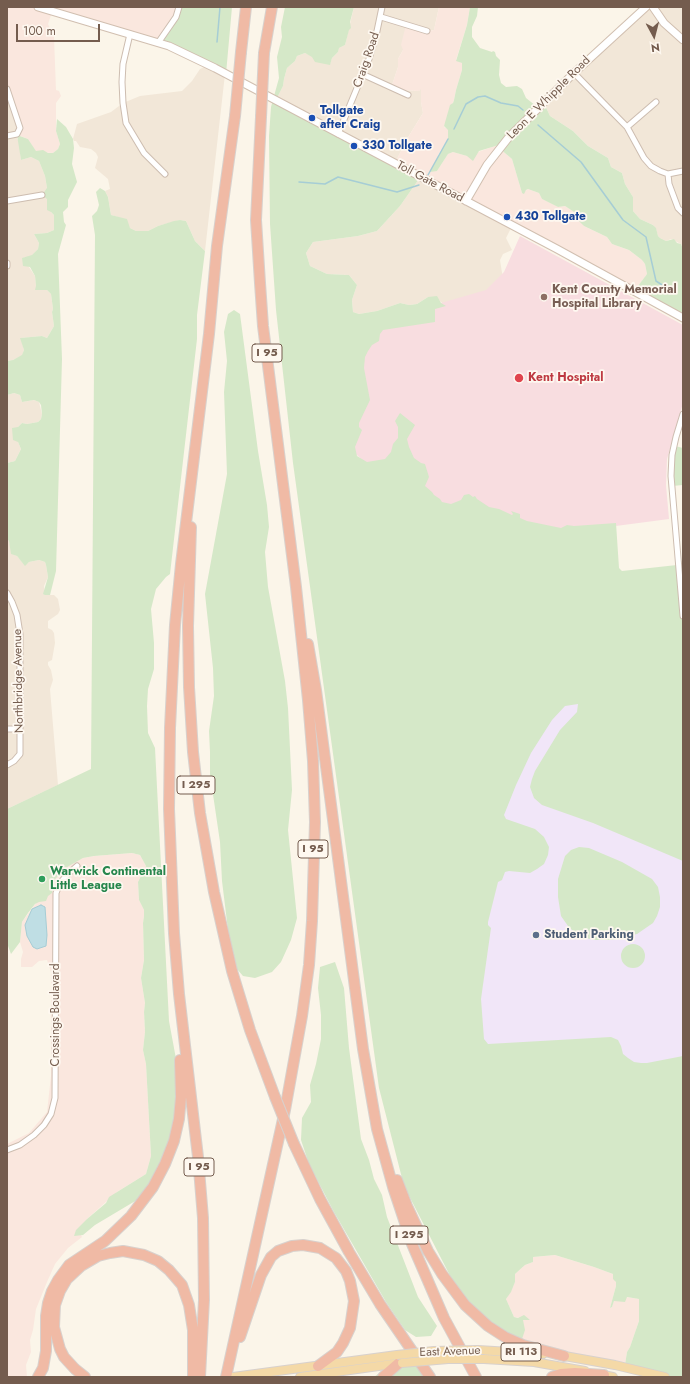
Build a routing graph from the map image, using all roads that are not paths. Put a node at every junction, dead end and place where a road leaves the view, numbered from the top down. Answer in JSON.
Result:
{"nodes":[{"id":1,"x":38,"y":7,"type":"edge"},
{"id":2,"x":179,"y":7,"type":"edge"},
{"id":3,"x":246,"y":7,"type":"edge"},
{"id":4,"x":269,"y":7,"type":"edge"},
{"id":5,"x":272,"y":7,"type":"edge"},
{"id":6,"x":382,"y":7,"type":"edge"},
{"id":7,"x":646,"y":7,"type":"edge"},
{"id":8,"x":653,"y":7,"type":"edge"},
{"id":9,"x":380,"y":17,"type":"junction"},
{"id":10,"x":427,"y":31,"type":"dead end"},
{"id":11,"x":130,"y":34,"type":"junction"},
{"id":12,"x":683,"y":40,"type":"edge"},
{"id":13,"x":158,"y":43,"type":"junction"},
{"id":14,"x":264,"y":53,"type":"junction"},
{"id":15,"x":574,"y":73,"type":"junction"},
{"id":16,"x":362,"y":74,"type":"junction"},
{"id":17,"x":7,"y":89,"type":"edge"},
{"id":18,"x":408,"y":95,"type":"dead end"},
{"id":19,"x":656,"y":102,"type":"dead end"},
{"id":20,"x":627,"y":127,"type":"junction"},
{"id":21,"x":338,"y":134,"type":"junction"},
{"id":22,"x":7,"y":136,"type":"edge"},
{"id":23,"x":683,"y":171,"type":"edge"},
{"id":24,"x":165,"y":174,"type":"dead end"},
{"id":25,"x":668,"y":174,"type":"junction"},
{"id":26,"x":42,"y":194,"type":"dead end"},
{"id":27,"x":7,"y":201,"type":"edge"},
{"id":28,"x":466,"y":201,"type":"junction"},
{"id":29,"x":683,"y":213,"type":"edge"},
{"id":30,"x":683,"y":318,"type":"edge"},
{"id":31,"x":683,"y":414,"type":"edge"},
{"id":32,"x":193,"y":463,"type":"junction"},
{"id":33,"x":296,"y":587,"type":"junction"},
{"id":34,"x":7,"y":593,"type":"edge"},
{"id":35,"x":683,"y":616,"type":"edge"},
{"id":36,"x":7,"y":729,"type":"edge"},
{"id":37,"x":20,"y":729,"type":"junction"},
{"id":38,"x":7,"y":765,"type":"edge"},
{"id":39,"x":77,"y":866,"type":"dead end"},
{"id":40,"x":177,"y":974,"type":"junction"},
{"id":41,"x":369,"y":1089,"type":"junction"},
{"id":42,"x":7,"y":1150,"type":"edge"},
{"id":43,"x":564,"y":1356,"type":"junction"},
{"id":44,"x":399,"y":1360,"type":"junction"},
{"id":45,"x":318,"y":1366,"type":"junction"},
{"id":46,"x":229,"y":1374,"type":"edge"},
{"id":47,"x":609,"y":1376,"type":"edge"},
{"id":48,"x":38,"y":1377,"type":"edge"},
{"id":49,"x":85,"y":1377,"type":"edge"},
{"id":50,"x":193,"y":1377,"type":"edge"},
{"id":51,"x":200,"y":1377,"type":"edge"},
{"id":52,"x":300,"y":1377,"type":"edge"},
{"id":53,"x":383,"y":1377,"type":"edge"},
{"id":54,"x":430,"y":1377,"type":"edge"},
{"id":55,"x":476,"y":1377,"type":"edge"},
{"id":56,"x":552,"y":1377,"type":"edge"},
{"id":57,"x":665,"y":1377,"type":"edge"}],
"edges":[{"from":1,"to":11,"type":"main road","name":"Toll Gate Road"},
{"from":2,"to":13,"type":"street"},
{"from":3,"to":32,"type":"highway","number":"I 95","bridge":true},
{"from":4,"to":14,"type":"highway","number":"I 95"},
{"from":5,"to":14,"type":"highway"},
{"from":6,"to":9,"type":"street","name":"Craig Road"},
{"from":7,"to":15,"type":"main road","name":"Leon E Whipple Road"},
{"from":8,"to":12,"type":"main road"},
{"from":9,"to":10,"type":"street"},
{"from":9,"to":16,"type":"street","name":"Craig Road"},
{"from":11,"to":13,"type":"main road","name":"Toll Gate Road"},
{"from":11,"to":24,"type":"street"},
{"from":13,"to":21,"type":"main road","name":"Toll Gate Road"},
{"from":14,"to":33,"type":"highway","number":"I 95","bridge":true},
{"from":15,"to":20,"type":"street"},
{"from":15,"to":28,"type":"main road","name":"Leon E Whipple Road"},
{"from":16,"to":18,"type":"street"},
{"from":16,"to":21,"type":"street","name":"Craig Road"},
{"from":17,"to":22,"type":"street"},
{"from":19,"to":20,"type":"street"},
{"from":20,"to":25,"type":"street"},
{"from":21,"to":28,"type":"main road","name":"Toll Gate Road"},
{"from":23,"to":25,"type":"street"},
{"from":25,"to":29,"type":"street"},
{"from":26,"to":27,"type":"street"},
{"from":28,"to":30,"type":"main road","name":"Toll Gate Road"},
{"from":31,"to":35,"type":"street"},
{"from":32,"to":40,"type":"highway","number":"I 95"},
{"from":32,"to":54,"type":"highway","number":"I 295","bridge":true},
{"from":33,"to":41,"type":"highway","number":"I 295"},
{"from":33,"to":46,"type":"highway","number":"I 95"},
{"from":34,"to":37,"type":"street","name":"Northbridge Avenue"},
{"from":36,"to":37,"type":"street"},
{"from":37,"to":38,"type":"street","name":"Northbridge Avenue"},
{"from":39,"to":42,"type":"street","name":"Crossings Boulavard"},
{"from":40,"to":48,"type":"highway"},
{"from":40,"to":51,"type":"highway","number":"I 95"},
{"from":41,"to":43,"type":"highway"},
{"from":41,"to":55,"type":"highway","number":"I 295"},
{"from":43,"to":44,"type":"main road","name":"East Avenue","number":"RI 113","bridge":true},
{"from":43,"to":57,"type":"main road","name":"East Avenue","number":"RI 113"},
{"from":44,"to":45,"type":"main road","name":"East Avenue","number":"RI 113"},
{"from":44,"to":47,"type":"main road","name":"East Avenue","number":"RI 113","bridge":true},
{"from":44,"to":52,"type":"main road","name":"East Avenue","number":"RI 113"},
{"from":44,"to":53,"type":"highway"},
{"from":45,"to":46,"type":"main road","name":"East Avenue","number":"RI 113"},
{"from":45,"to":46,"type":"highway"},
{"from":47,"to":56,"type":"highway"},
{"from":49,"to":50,"type":"highway"}]}
